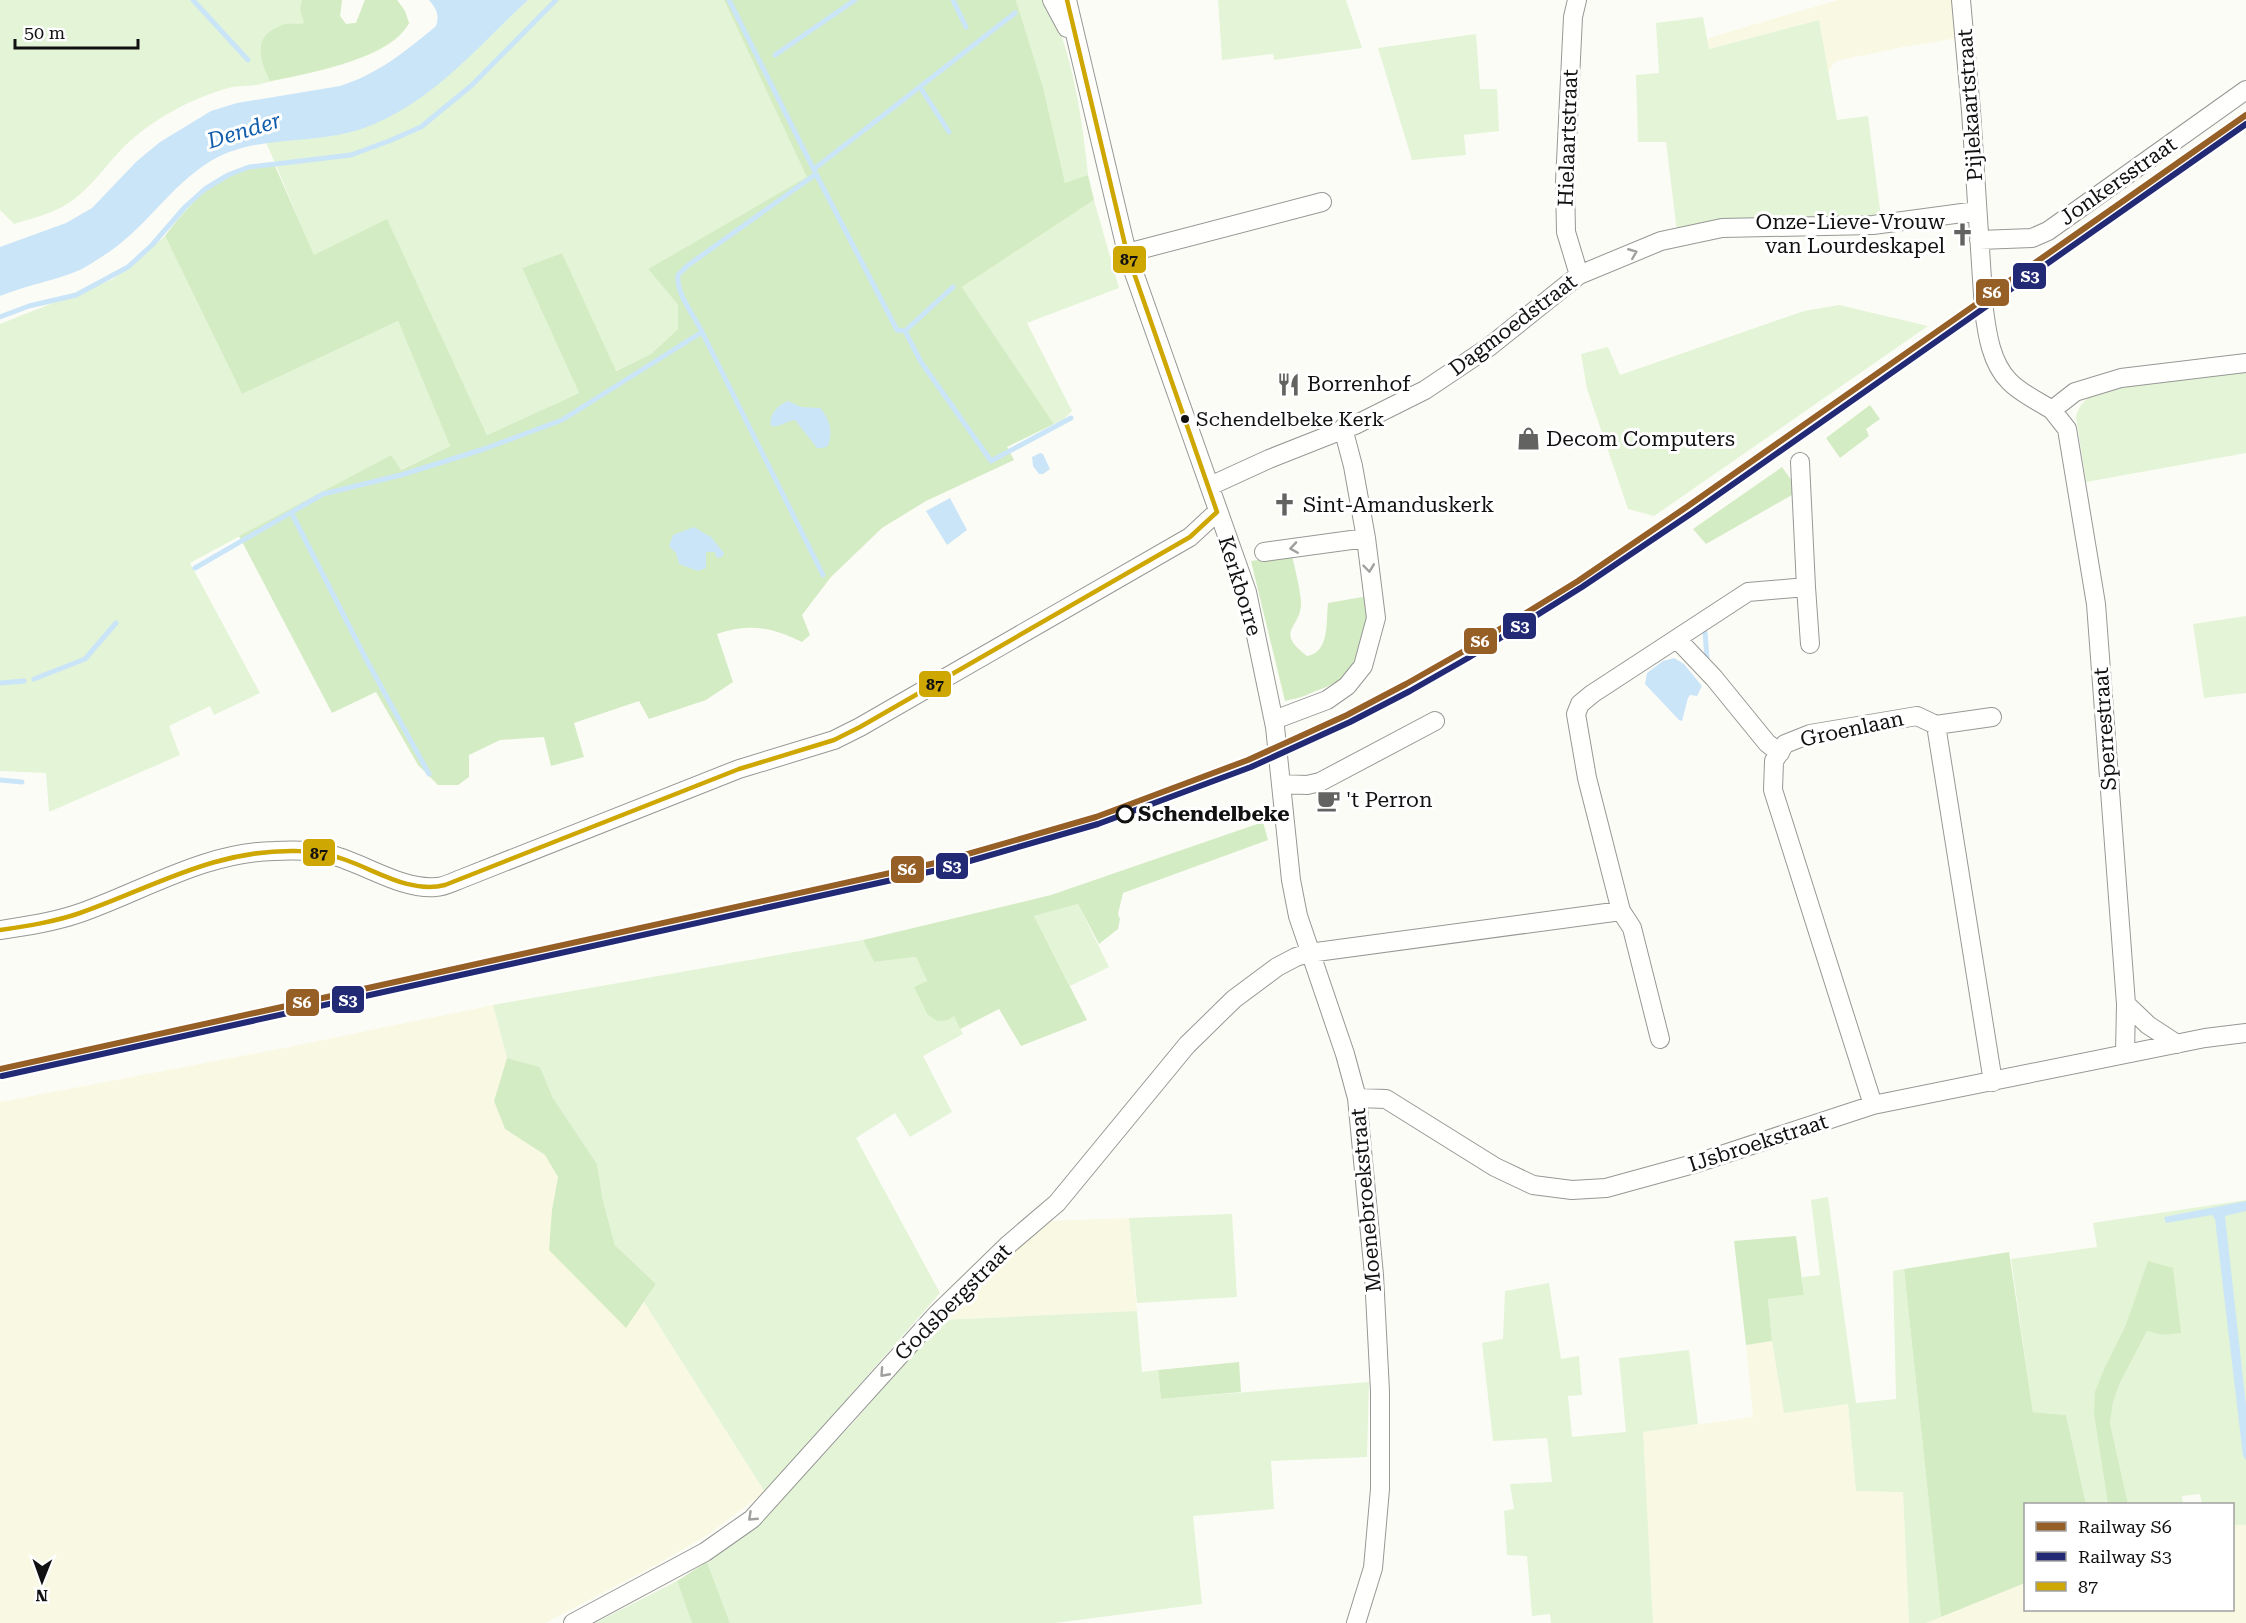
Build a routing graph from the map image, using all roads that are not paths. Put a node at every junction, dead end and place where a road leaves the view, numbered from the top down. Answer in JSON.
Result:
{"nodes":[{"id":1,"x":1052,"y":0,"type":"edge"},
{"id":2,"x":1067,"y":0,"type":"edge"},
{"id":3,"x":1080,"y":0,"type":"edge"},
{"id":4,"x":1577,"y":0,"type":"edge"},
{"id":5,"x":1961,"y":0,"type":"edge"},
{"id":6,"x":1079,"y":48,"type":"junction"},
{"id":7,"x":2246,"y":90,"type":"edge"},
{"id":8,"x":1322,"y":202,"type":"dead end"},
{"id":9,"x":1977,"y":211,"type":"junction"},
{"id":10,"x":1979,"y":240,"type":"junction"},
{"id":11,"x":1127,"y":254,"type":"junction"},
{"id":12,"x":1578,"y":275,"type":"junction"},
{"id":13,"x":2246,"y":363,"type":"edge"},
{"id":14,"x":2052,"y":410,"type":"junction"},
{"id":15,"x":1342,"y":428,"type":"junction"},
{"id":16,"x":1800,"y":462,"type":"dead end"},
{"id":17,"x":1210,"y":486,"type":"junction"},
{"id":18,"x":1217,"y":512,"type":"junction"},
{"id":19,"x":1366,"y":538,"type":"junction"},
{"id":20,"x":1264,"y":552,"type":"dead end"},
{"id":21,"x":1806,"y":587,"type":"junction"},
{"id":22,"x":1677,"y":639,"type":"junction"},
{"id":23,"x":1810,"y":644,"type":"dead end"},
{"id":24,"x":1992,"y":717,"type":"dead end"},
{"id":25,"x":1274,"y":720,"type":"junction"},
{"id":26,"x":1435,"y":721,"type":"dead end"},
{"id":27,"x":1936,"y":725,"type":"junction"},
{"id":28,"x":1279,"y":752,"type":"joint"},
{"id":29,"x":1780,"y":753,"type":"junction"},
{"id":30,"x":1282,"y":784,"type":"junction"},
{"id":31,"x":1620,"y":911,"type":"junction"},
{"id":32,"x":0,"y":930,"type":"edge"},
{"id":33,"x":1309,"y":953,"type":"junction"},
{"id":34,"x":2126,"y":1004,"type":"junction"},
{"id":35,"x":2246,"y":1033,"type":"edge"},
{"id":36,"x":1660,"y":1039,"type":"dead end"},
{"id":37,"x":2177,"y":1044,"type":"junction"},
{"id":38,"x":2125,"y":1054,"type":"junction"},
{"id":39,"x":1993,"y":1082,"type":"junction"},
{"id":40,"x":1357,"y":1098,"type":"junction"},
{"id":41,"x":1873,"y":1105,"type":"junction"},
{"id":42,"x":573,"y":1623,"type":"edge"},
{"id":43,"x":1356,"y":1623,"type":"edge"}],
"edges":[{"from":1,"to":6,"type":"street","name":"Kerkborre"},
{"from":2,"to":6,"type":"street","name":"Kerkborre"},
{"from":3,"to":6,"type":"street","name":"Kerkborre"},
{"from":4,"to":12,"type":"street","name":"Hielaartstraat"},
{"from":5,"to":9,"type":"street","name":"Pijlekaartstraat"},
{"from":6,"to":11,"type":"street","name":"Kerkborre"},
{"from":7,"to":10,"type":"street","name":"Jonkersstraat"},
{"from":8,"to":11,"type":"street"},
{"from":9,"to":10,"type":"street"},
{"from":12,"to":9,"type":"street","name":"Dagmoedstraat","one_way":true},
{"from":10,"to":14,"type":"street"},
{"from":11,"to":17,"type":"street","name":"Kerkborre"},
{"from":12,"to":15,"type":"street","name":"Dagmoedstraat"},
{"from":13,"to":14,"type":"street"},
{"from":14,"to":34,"type":"street","name":"Sperrestraat"},
{"from":15,"to":17,"type":"street","name":"Dagmoedstraat"},
{"from":15,"to":19,"type":"street"},
{"from":16,"to":21,"type":"street"},
{"from":17,"to":18,"type":"street","name":"Kerkborre"},
{"from":18,"to":25,"type":"street","name":"Kerkborre"},
{"from":18,"to":32,"type":"street"},
{"from":19,"to":20,"type":"street","one_way":true},
{"from":19,"to":25,"type":"street","one_way":true},
{"from":21,"to":22,"type":"street"},
{"from":21,"to":23,"type":"street"},
{"from":22,"to":29,"type":"street"},
{"from":22,"to":31,"type":"street"},
{"from":24,"to":27,"type":"street"},
{"from":25,"to":28,"type":"street","name":"Kerkborre"},
{"from":26,"to":30,"type":"street"},
{"from":27,"to":29,"type":"street","name":"Groenlaan"},
{"from":27,"to":39,"type":"street","name":"Groenlaan"},
{"from":28,"to":30,"type":"street","name":"Moenebroekstraat"},
{"from":29,"to":41,"type":"street","name":"Groenlaan"},
{"from":30,"to":33,"type":"street","name":"Moenebroekstraat"},
{"from":31,"to":33,"type":"street","name":"Godsbergstraat"},
{"from":31,"to":36,"type":"street"},
{"from":33,"to":40,"type":"street","name":"Moenebroekstraat"},
{"from":33,"to":42,"type":"street","name":"Godsbergstraat","one_way":true},
{"from":34,"to":37,"type":"street"},
{"from":34,"to":38,"type":"street","name":"Sperrestraat"},
{"from":35,"to":37,"type":"street","name":"IJsbroekstraat"},
{"from":37,"to":38,"type":"street","name":"IJsbroekstraat"},
{"from":38,"to":39,"type":"street","name":"IJsbroekstraat"},
{"from":39,"to":41,"type":"street","name":"IJsbroekstraat"},
{"from":40,"to":41,"type":"street","name":"IJsbroekstraat"},
{"from":40,"to":43,"type":"street","name":"Moenebroekstraat"}]}
